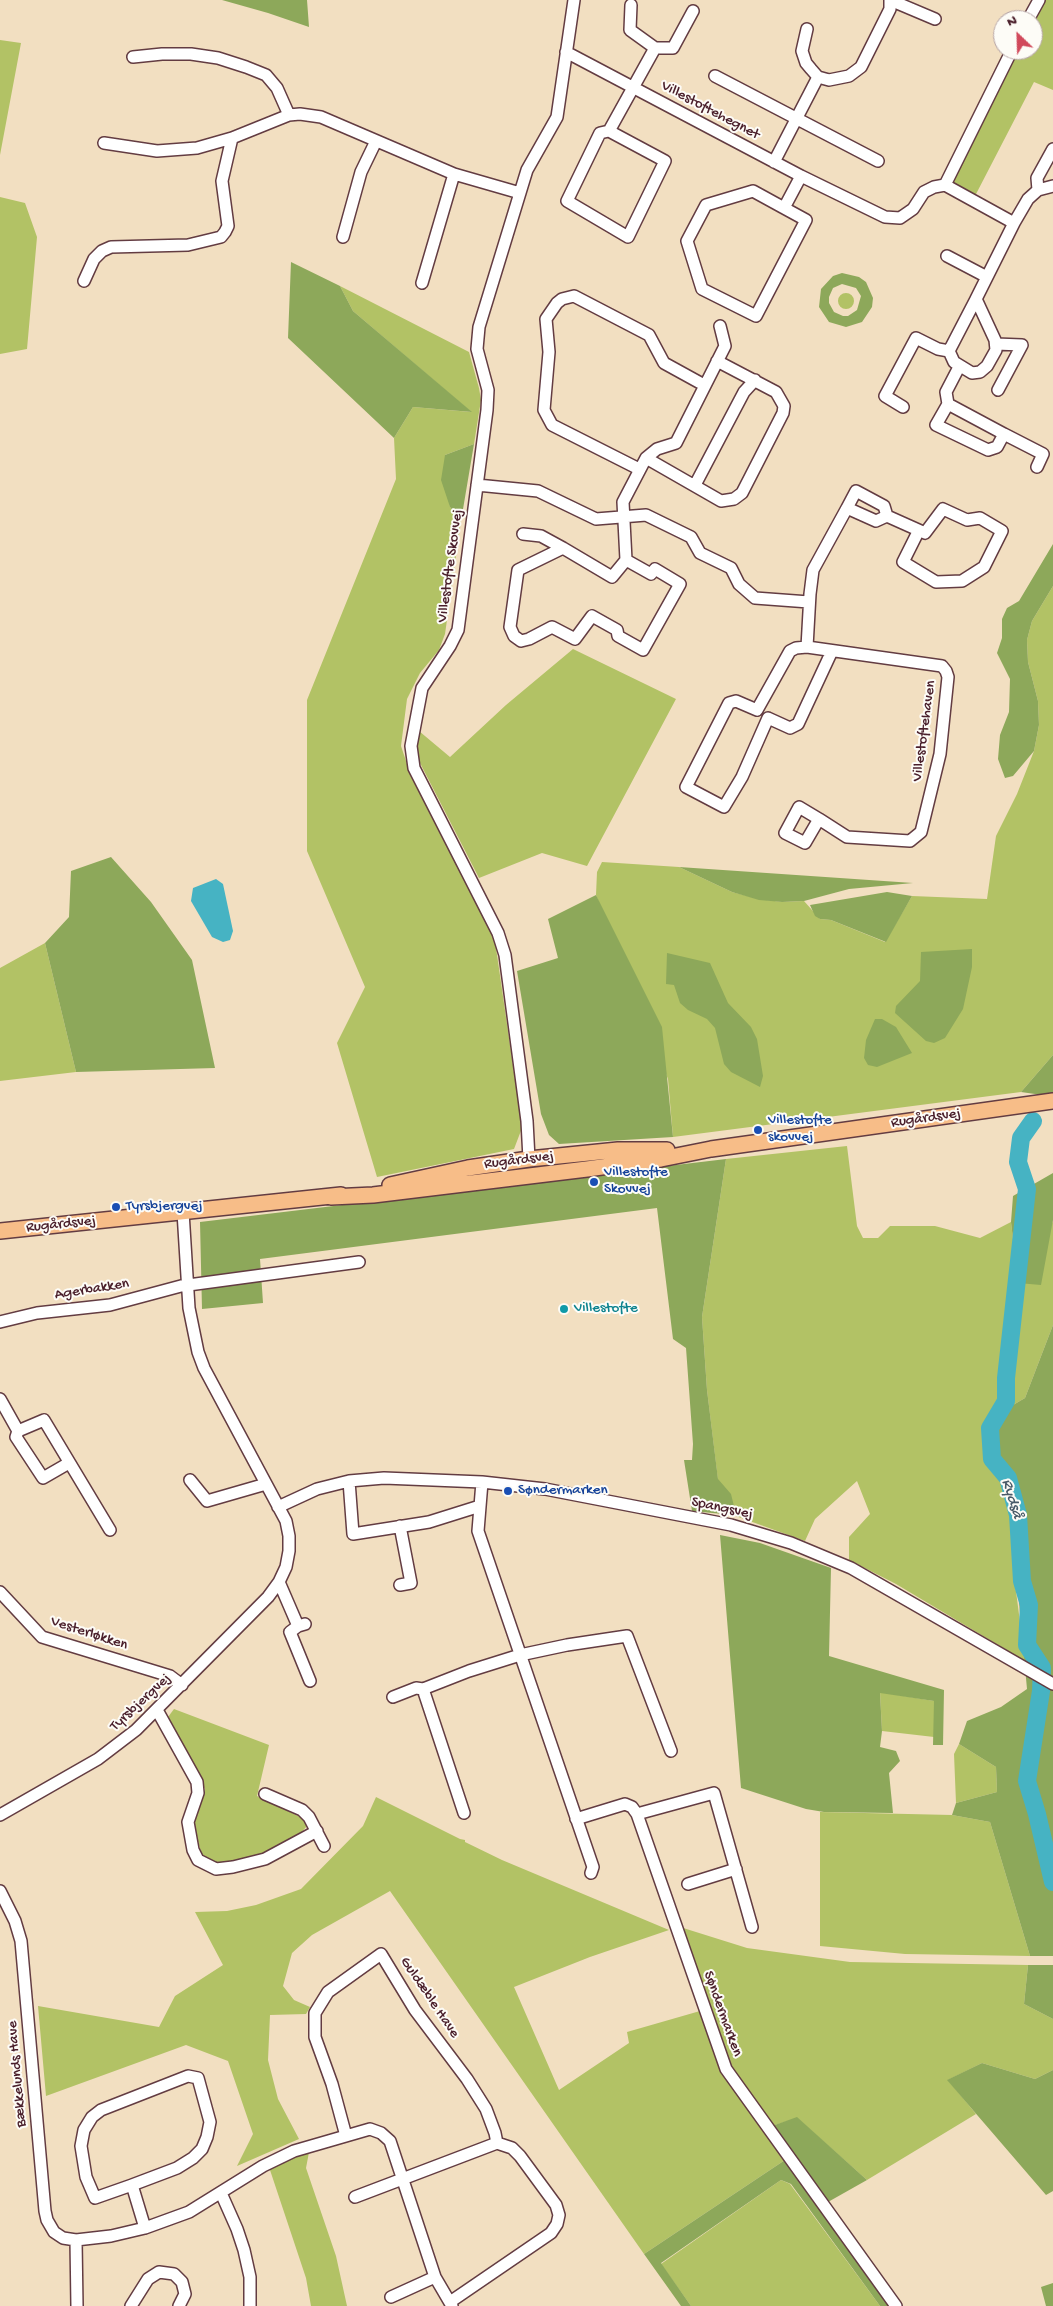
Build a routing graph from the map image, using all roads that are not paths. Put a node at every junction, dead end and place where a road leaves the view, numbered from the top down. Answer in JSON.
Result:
{"nodes":[{"id":1,"x":574,"y":0,"type":"edge"},
{"id":2,"x":890,"y":0,"type":"edge"},
{"id":3,"x":631,"y":5,"type":"dead end"},
{"id":4,"x":693,"y":11,"type":"dead end"},
{"id":5,"x":935,"y":19,"type":"dead end"},
{"id":6,"x":807,"y":29,"type":"dead end"},
{"id":7,"x":655,"y":48,"type":"junction"},
{"id":8,"x":566,"y":52,"type":"junction"},
{"id":9,"x":133,"y":57,"type":"dead end"},
{"id":10,"x":1007,"y":60,"type":"edge"},
{"id":11,"x":715,"y":76,"type":"dead end"},
{"id":12,"x":818,"y":76,"type":"junction"},
{"id":13,"x":632,"y":88,"type":"junction"},
{"id":14,"x":289,"y":115,"type":"junction"},
{"id":15,"x":797,"y":119,"type":"junction"},
{"id":16,"x":609,"y":131,"type":"junction"},
{"id":17,"x":232,"y":138,"type":"junction"},
{"id":18,"x":376,"y":141,"type":"junction"},
{"id":19,"x":104,"y":143,"type":"dead end"},
{"id":20,"x":1053,"y":149,"type":"edge"},
{"id":21,"x":878,"y":161,"type":"dead end"},
{"id":22,"x":774,"y":162,"type":"junction"},
{"id":23,"x":454,"y":174,"type":"junction"},
{"id":24,"x":801,"y":176,"type":"junction"},
{"id":25,"x":945,"y":185,"type":"junction"},
{"id":26,"x":1053,"y":186,"type":"edge"},
{"id":27,"x":1038,"y":190,"type":"junction"},
{"id":28,"x":520,"y":193,"type":"junction"},
{"id":29,"x":784,"y":208,"type":"junction"},
{"id":30,"x":1014,"y":223,"type":"junction"},
{"id":31,"x":343,"y":237,"type":"dead end"},
{"id":32,"x":947,"y":256,"type":"dead end"},
{"id":33,"x":986,"y":276,"type":"junction"},
{"id":34,"x":84,"y":281,"type":"dead end"},
{"id":35,"x":422,"y":283,"type":"dead end"},
{"id":36,"x":976,"y":299,"type":"junction"},
{"id":37,"x":720,"y":326,"type":"dead end"},
{"id":38,"x":996,"y":344,"type":"junction"},
{"id":39,"x":950,"y":351,"type":"junction"},
{"id":40,"x":717,"y":361,"type":"junction"},
{"id":41,"x":959,"y":366,"type":"junction"},
{"id":42,"x":754,"y":380,"type":"junction"},
{"id":43,"x":704,"y":385,"type":"junction"},
{"id":44,"x":998,"y":390,"type":"dead end"},
{"id":45,"x":948,"y":404,"type":"junction"},
{"id":46,"x":903,"y":407,"type":"dead end"},
{"id":47,"x":1004,"y":434,"type":"junction"},
{"id":48,"x":646,"y":458,"type":"junction"},
{"id":49,"x":1037,"y":468,"type":"dead end"},
{"id":50,"x":639,"y":469,"type":"junction"},
{"id":51,"x":477,"y":485,"type":"junction"},
{"id":52,"x":695,"y":485,"type":"junction"},
{"id":53,"x":846,"y":508,"type":"junction"},
{"id":54,"x":887,"y":516,"type":"junction"},
{"id":55,"x":622,"y":518,"type":"junction"},
{"id":56,"x":918,"y":532,"type":"junction"},
{"id":57,"x":523,"y":534,"type":"dead end"},
{"id":58,"x":563,"y":548,"type":"junction"},
{"id":59,"x":626,"y":560,"type":"junction"},
{"id":60,"x":809,"y":602,"type":"junction"},
{"id":61,"x":808,"y":647,"type":"junction"},
{"id":62,"x":832,"y":651,"type":"junction"},
{"id":63,"x":819,"y":819,"type":"dead end"},
{"id":64,"x":1053,"y":1101,"type":"edge"},
{"id":65,"x":535,"y":1167,"type":"junction"},
{"id":66,"x":331,"y":1197,"type":"junction"},
{"id":67,"x":183,"y":1212,"type":"junction"},
{"id":68,"x":0,"y":1231,"type":"edge"},
{"id":69,"x":360,"y":1262,"type":"dead end"},
{"id":70,"x":188,"y":1285,"type":"junction"},
{"id":71,"x":0,"y":1322,"type":"edge"},
{"id":72,"x":0,"y":1399,"type":"edge"},
{"id":73,"x":18,"y":1431,"type":"junction"},
{"id":74,"x":69,"y":1463,"type":"junction"},
{"id":75,"x":190,"y":1480,"type":"dead end"},
{"id":76,"x":349,"y":1481,"type":"junction"},
{"id":77,"x":482,"y":1482,"type":"junction"},
{"id":78,"x":266,"y":1484,"type":"junction"},
{"id":79,"x":480,"y":1506,"type":"junction"},
{"id":80,"x":278,"y":1507,"type":"junction"},
{"id":81,"x":400,"y":1526,"type":"junction"},
{"id":82,"x":110,"y":1530,"type":"dead end"},
{"id":83,"x":279,"y":1582,"type":"junction"},
{"id":84,"x":400,"y":1585,"type":"dead end"},
{"id":85,"x":0,"y":1592,"type":"edge"},
{"id":86,"x":520,"y":1655,"type":"junction"},
{"id":87,"x":310,"y":1680,"type":"dead end"},
{"id":88,"x":1051,"y":1684,"type":"edge"},
{"id":89,"x":182,"y":1685,"type":"junction"},
{"id":90,"x":423,"y":1690,"type":"junction"},
{"id":91,"x":393,"y":1697,"type":"dead end"},
{"id":92,"x":157,"y":1710,"type":"junction"},
{"id":93,"x":672,"y":1751,"type":"dead end"},
{"id":94,"x":265,"y":1794,"type":"dead end"},
{"id":95,"x":464,"y":1813,"type":"dead end"},
{"id":96,"x":637,"y":1814,"type":"junction"},
{"id":97,"x":0,"y":1815,"type":"edge"},
{"id":98,"x":576,"y":1818,"type":"junction"},
{"id":99,"x":316,"y":1831,"type":"junction"},
{"id":100,"x":324,"y":1846,"type":"dead end"},
{"id":101,"x":736,"y":1869,"type":"junction"},
{"id":102,"x":591,"y":1873,"type":"dead end"},
{"id":103,"x":688,"y":1884,"type":"dead end"},
{"id":104,"x":0,"y":1891,"type":"edge"},
{"id":105,"x":752,"y":1927,"type":"dead end"},
{"id":106,"x":346,"y":2136,"type":"junction"},
{"id":107,"x":497,"y":2143,"type":"junction"},
{"id":108,"x":403,"y":2180,"type":"junction"},
{"id":109,"x":132,"y":2185,"type":"junction"},
{"id":110,"x":221,"y":2193,"type":"junction"},
{"id":111,"x":355,"y":2197,"type":"dead end"},
{"id":112,"x":145,"y":2228,"type":"junction"},
{"id":113,"x":76,"y":2240,"type":"junction"},
{"id":114,"x":435,"y":2277,"type":"junction"},
{"id":115,"x":391,"y":2296,"type":"dead end"},
{"id":116,"x":451,"y":2304,"type":"edge"},
{"id":117,"x":77,"y":2306,"type":"edge"},
{"id":118,"x":131,"y":2306,"type":"edge"},
{"id":119,"x":179,"y":2306,"type":"edge"},
{"id":120,"x":250,"y":2306,"type":"edge"},
{"id":121,"x":896,"y":2306,"type":"edge"}],
"edges":[{"from":1,"to":8,"type":"street","name":"Villestofte Skovvej"},
{"from":2,"to":5,"type":"street"},
{"from":2,"to":12,"type":"street"},
{"from":3,"to":7,"type":"street"},
{"from":4,"to":7,"type":"street"},
{"from":6,"to":12,"type":"street"},
{"from":7,"to":13,"type":"street"},
{"from":8,"to":13,"type":"street","name":"Villestoftehegnet"},
{"from":8,"to":28,"type":"street","name":"Villestofte Skovvej"},
{"from":9,"to":14,"type":"street"},
{"from":10,"to":25,"type":"street"},
{"from":11,"to":15,"type":"street"},
{"from":12,"to":15,"type":"street"},
{"from":13,"to":16,"type":"street"},
{"from":13,"to":22,"type":"street","name":"Villestoftehegnet"},
{"from":14,"to":17,"type":"street"},
{"from":14,"to":18,"type":"street"},
{"from":15,"to":21,"type":"street"},
{"from":15,"to":22,"type":"street"},
{"from":16,"to":16,"type":"street"},
{"from":17,"to":19,"type":"street"},
{"from":17,"to":34,"type":"street"},
{"from":18,"to":23,"type":"street"},
{"from":18,"to":31,"type":"street"},
{"from":20,"to":27,"type":"street"},
{"from":22,"to":24,"type":"street","name":"Villestoftehegnet"},
{"from":23,"to":28,"type":"street"},
{"from":23,"to":35,"type":"street"},
{"from":24,"to":25,"type":"street","name":"Villestoftehegnet"},
{"from":24,"to":29,"type":"street"},
{"from":25,"to":30,"type":"street"},
{"from":26,"to":27,"type":"street"},
{"from":27,"to":30,"type":"street"},
{"from":28,"to":51,"type":"street","name":"Villestofte Skovvej"},
{"from":29,"to":29,"type":"street"},
{"from":30,"to":33,"type":"street"},
{"from":32,"to":33,"type":"street"},
{"from":33,"to":36,"type":"street"},
{"from":36,"to":38,"type":"street"},
{"from":36,"to":39,"type":"street"},
{"from":37,"to":40,"type":"street"},
{"from":38,"to":41,"type":"street"},
{"from":38,"to":44,"type":"street"},
{"from":39,"to":41,"type":"street"},
{"from":39,"to":46,"type":"street"},
{"from":40,"to":42,"type":"street"},
{"from":40,"to":43,"type":"street"},
{"from":41,"to":45,"type":"street"},
{"from":42,"to":52,"type":"street"},
{"from":42,"to":52,"type":"street"},
{"from":43,"to":48,"type":"street"},
{"from":43,"to":50,"type":"street"},
{"from":45,"to":47,"type":"street"},
{"from":45,"to":47,"type":"street"},
{"from":47,"to":49,"type":"street"},
{"from":48,"to":50,"type":"street"},
{"from":48,"to":52,"type":"street"},
{"from":50,"to":55,"type":"street"},
{"from":51,"to":55,"type":"street"},
{"from":51,"to":65,"type":"street","name":"Villestofte Skovvej"},
{"from":53,"to":54,"type":"street"},
{"from":53,"to":54,"type":"street"},
{"from":53,"to":60,"type":"street"},
{"from":54,"to":56,"type":"street"},
{"from":55,"to":59,"type":"street"},
{"from":55,"to":60,"type":"street"},
{"from":56,"to":56,"type":"street"},
{"from":57,"to":58,"type":"street"},
{"from":58,"to":59,"type":"street"},
{"from":58,"to":59,"type":"street"},
{"from":60,"to":61,"type":"street"},
{"from":61,"to":62,"type":"street","name":"Villestoftehaven"},
{"from":61,"to":62,"type":"street"},
{"from":62,"to":63,"type":"street","name":"Villestoftehaven"},
{"from":64,"to":65,"type":"main road","name":"Rugårdsvej"},
{"from":65,"to":66,"type":"main road","name":"Rugårdsvej"},
{"from":65,"to":66,"type":"main road","name":"Rugårdsvej"},
{"from":66,"to":67,"type":"main road","name":"Rugårdsvej"},
{"from":67,"to":68,"type":"main road","name":"Rugårdsvej"},
{"from":67,"to":70,"type":"street","name":"Tyrsbjergvej"},
{"from":69,"to":70,"type":"street"},
{"from":70,"to":71,"type":"street","name":"Agerbakken"},
{"from":70,"to":78,"type":"street","name":"Tyrsbjergvej"},
{"from":72,"to":73,"type":"street"},
{"from":73,"to":74,"type":"street"},
{"from":73,"to":74,"type":"street"},
{"from":74,"to":82,"type":"street"},
{"from":75,"to":78,"type":"street"},
{"from":76,"to":77,"type":"street","name":"Spangsvej"},
{"from":76,"to":80,"type":"street","name":"Spangsvej"},
{"from":76,"to":81,"type":"street"},
{"from":77,"to":79,"type":"street"},
{"from":77,"to":88,"type":"street","name":"Spangsvej"},
{"from":78,"to":80,"type":"street","name":"Tyrsbjergvej"},
{"from":79,"to":81,"type":"street"},
{"from":79,"to":86,"type":"street"},
{"from":80,"to":83,"type":"street","name":"Tyrsbjergvej"},
{"from":81,"to":84,"type":"street"},
{"from":83,"to":87,"type":"street"},
{"from":83,"to":89,"type":"street","name":"Tyrsbjergvej"},
{"from":85,"to":89,"type":"street","name":"Vesterløkken"},
{"from":86,"to":90,"type":"street"},
{"from":86,"to":93,"type":"street"},
{"from":86,"to":98,"type":"street"},
{"from":89,"to":92,"type":"street","name":"Tyrsbjergvej"},
{"from":90,"to":91,"type":"street"},
{"from":90,"to":95,"type":"street"},
{"from":92,"to":97,"type":"street","name":"Tyrsbjergvej"},
{"from":92,"to":99,"type":"street"},
{"from":94,"to":99,"type":"street"},
{"from":96,"to":98,"type":"street"},
{"from":96,"to":101,"type":"street"},
{"from":96,"to":121,"type":"street","name":"Søndermarken"},
{"from":98,"to":102,"type":"street"},
{"from":99,"to":100,"type":"street"},
{"from":101,"to":103,"type":"street"},
{"from":101,"to":105,"type":"street"},
{"from":104,"to":113,"type":"street","name":"Bækkelunds Have"},
{"from":106,"to":107,"type":"street","name":"Guldæble Have"},
{"from":106,"to":108,"type":"street","name":"Bækkelunds Have"},
{"from":106,"to":110,"type":"street","name":"Bækkelunds Have"},
{"from":107,"to":108,"type":"street"},
{"from":107,"to":116,"type":"street"},
{"from":108,"to":111,"type":"street"},
{"from":108,"to":114,"type":"street","name":"Bækkelunds Have"},
{"from":109,"to":109,"type":"street"},
{"from":109,"to":112,"type":"street"},
{"from":110,"to":112,"type":"street","name":"Bækkelunds Have"},
{"from":110,"to":120,"type":"street"},
{"from":112,"to":113,"type":"street","name":"Bækkelunds Have"},
{"from":113,"to":117,"type":"street"},
{"from":114,"to":115,"type":"street"},
{"from":114,"to":116,"type":"street","name":"Bækkelunds Have"},
{"from":118,"to":119,"type":"street"}]}
